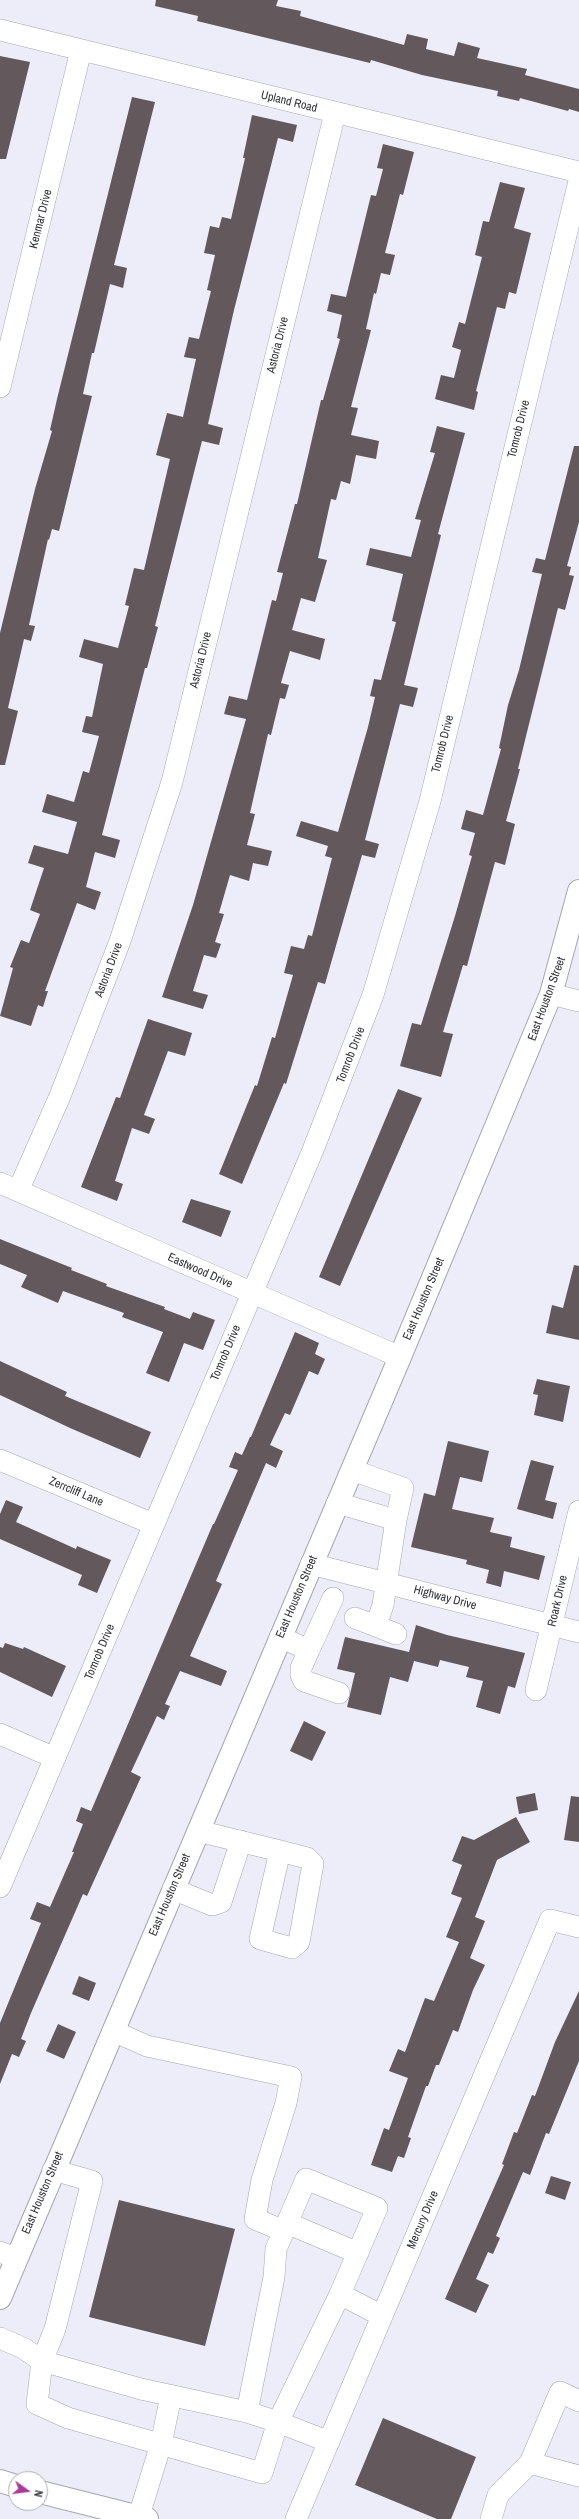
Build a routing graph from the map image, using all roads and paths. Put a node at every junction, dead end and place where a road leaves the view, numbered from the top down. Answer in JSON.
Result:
{"nodes":[{"id":1,"x":0,"y":30,"type":"edge"},
{"id":2,"x":81,"y":50,"type":"junction"},
{"id":3,"x":335,"y":113,"type":"junction"},
{"id":4,"x":579,"y":172,"type":"edge"},
{"id":5,"x":579,"y":181,"type":"edge"},
{"id":6,"x":0,"y":387,"type":"edge"},
{"id":7,"x":579,"y":891,"type":"edge"},
{"id":8,"x":551,"y":994,"type":"junction"},
{"id":9,"x":579,"y":1001,"type":"edge"},
{"id":10,"x":9,"y":1187,"type":"edge"},
{"id":11,"x":251,"y":1294,"type":"junction"},
{"id":12,"x":400,"y":1357,"type":"junction"},
{"id":13,"x":0,"y":1460,"type":"edge"},
{"id":14,"x":352,"y":1470,"type":"junction"},
{"id":15,"x":337,"y":1503,"type":"junction"},
{"id":16,"x":579,"y":1511,"type":"edge"},
{"id":17,"x":396,"y":1520,"type":"junction"},
{"id":18,"x":153,"y":1524,"type":"junction"},
{"id":19,"x":311,"y":1564,"type":"junction"},
{"id":20,"x":385,"y":1582,"type":"junction"},
{"id":21,"x":333,"y":1598,"type":"dead end"},
{"id":22,"x":354,"y":1618,"type":"dead end"},
{"id":23,"x":376,"y":1626,"type":"junction"},
{"id":24,"x":552,"y":1626,"type":"junction"},
{"id":25,"x":579,"y":1632,"type":"edge"},
{"id":26,"x":396,"y":1634,"type":"dead end"},
{"id":27,"x":280,"y":1637,"type":"junction"},
{"id":28,"x":309,"y":1650,"type":"junction"},
{"id":29,"x":536,"y":1690,"type":"dead end"},
{"id":30,"x":340,"y":1693,"type":"dead end"},
{"id":31,"x":0,"y":1734,"type":"edge"},
{"id":32,"x":55,"y":1758,"type":"junction"},
{"id":33,"x":198,"y":1831,"type":"junction"},
{"id":34,"x":241,"y":1842,"type":"junction"},
{"id":35,"x":280,"y":1851,"type":"dead end"},
{"id":36,"x":0,"y":1887,"type":"edge"},
{"id":37,"x":173,"y":1889,"type":"junction"},
{"id":38,"x":579,"y":1927,"type":"edge"},
{"id":39,"x":113,"y":2030,"type":"junction"},
{"id":40,"x":53,"y":2170,"type":"junction"},
{"id":41,"x":286,"y":2227,"type":"junction"},
{"id":42,"x":358,"y":2253,"type":"junction"},
{"id":43,"x":8,"y":2255,"type":"edge"},
{"id":44,"x":340,"y":2294,"type":"junction"},
{"id":45,"x":0,"y":2298,"type":"edge"},
{"id":46,"x":382,"y":2316,"type":"junction"},
{"id":47,"x":0,"y":2338,"type":"edge"},
{"id":48,"x":42,"y":2361,"type":"junction"},
{"id":49,"x":172,"y":2396,"type":"junction"},
{"id":50,"x":579,"y":2401,"type":"edge"},
{"id":51,"x":247,"y":2412,"type":"junction"},
{"id":52,"x":278,"y":2422,"type":"junction"},
{"id":53,"x":329,"y":2442,"type":"junction"},
{"id":54,"x":161,"y":2444,"type":"junction"},
{"id":55,"x":530,"y":2463,"type":"junction"},
{"id":56,"x":579,"y":2476,"type":"edge"},
{"id":57,"x":48,"y":2494,"type":"edge"},
{"id":58,"x":141,"y":2518,"type":"edge"},
{"id":59,"x":296,"y":2519,"type":"edge"},
{"id":60,"x":491,"y":2519,"type":"edge"}],
"edges":[{"from":1,"to":2,"type":"street","name":"Upland Road"},
{"from":2,"to":3,"type":"street","name":"Upland Road"},
{"from":2,"to":6,"type":"street","name":"Kenmar Drive"},
{"from":3,"to":4,"type":"street","name":"Upland Road"},
{"from":3,"to":10,"type":"street","name":"Astoria Drive"},
{"from":5,"to":11,"type":"street","name":"Tomrob Drive"},
{"from":7,"to":8,"type":"main road","name":"East Houston Street"},
{"from":8,"to":9,"type":"street"},
{"from":8,"to":12,"type":"main road","name":"East Houston Street"},
{"from":10,"to":11,"type":"street","name":"Eastwood Drive"},
{"from":11,"to":12,"type":"street","name":"Eastwood Drive"},
{"from":11,"to":18,"type":"street","name":"Tomrob Drive"},
{"from":12,"to":14,"type":"main road","name":"East Houston Street"},
{"from":13,"to":18,"type":"street","name":"Zerrcliff Lane"},
{"from":14,"to":15,"type":"main road","name":"East Houston Street"},
{"from":14,"to":17,"type":"street"},
{"from":15,"to":17,"type":"street"},
{"from":15,"to":19,"type":"main road","name":"East Houston Street"},
{"from":16,"to":24,"type":"street","name":"Roark Drive"},
{"from":17,"to":20,"type":"street"},
{"from":18,"to":32,"type":"street","name":"Tomrob Drive"},
{"from":19,"to":20,"type":"street","name":"Highway Drive"},
{"from":19,"to":27,"type":"main road","name":"East Houston Street"},
{"from":20,"to":23,"type":"street"},
{"from":20,"to":24,"type":"street","name":"Highway Drive"},
{"from":21,"to":28,"type":"street"},
{"from":22,"to":23,"type":"street"},
{"from":23,"to":26,"type":"street"},
{"from":24,"to":25,"type":"street","name":"Highway Drive"},
{"from":24,"to":29,"type":"street","name":"Roark Drive"},
{"from":27,"to":28,"type":"street"},
{"from":27,"to":33,"type":"main road","name":"East Houston Street"},
{"from":28,"to":30,"type":"street"},
{"from":31,"to":32,"type":"street"},
{"from":32,"to":36,"type":"street","name":"Tomrob Drive"},
{"from":33,"to":34,"type":"street"},
{"from":33,"to":37,"type":"main road","name":"East Houston Street"},
{"from":34,"to":35,"type":"street"},
{"from":34,"to":37,"type":"street"},
{"from":37,"to":39,"type":"main road","name":"East Houston Street"},
{"from":38,"to":46,"type":"street","name":"Mercury Drive"},
{"from":39,"to":40,"type":"main road","name":"East Houston Street"},
{"from":39,"to":41,"type":"street"},
{"from":40,"to":43,"type":"main road","name":"East Houston Street"},
{"from":40,"to":48,"type":"street"},
{"from":41,"to":42,"type":"street"},
{"from":41,"to":42,"type":"street"},
{"from":41,"to":51,"type":"street"},
{"from":42,"to":44,"type":"street"},
{"from":43,"to":45,"type":"main road","name":"East Houston Street"},
{"from":44,"to":46,"type":"street"},
{"from":44,"to":52,"type":"street"},
{"from":46,"to":53,"type":"street","name":"Mercury Drive"},
{"from":47,"to":48,"type":"street"},
{"from":48,"to":49,"type":"street"},
{"from":48,"to":54,"type":"street"},
{"from":49,"to":51,"type":"street"},
{"from":49,"to":54,"type":"street"},
{"from":50,"to":55,"type":"street"},
{"from":51,"to":52,"type":"street"},
{"from":52,"to":53,"type":"street"},
{"from":52,"to":54,"type":"street"},
{"from":53,"to":59,"type":"street","name":"Mercury Drive"},
{"from":54,"to":58,"type":"street"},
{"from":55,"to":56,"type":"street"},
{"from":55,"to":60,"type":"street"},
{"from":57,"to":58,"type":"main road"}]}
